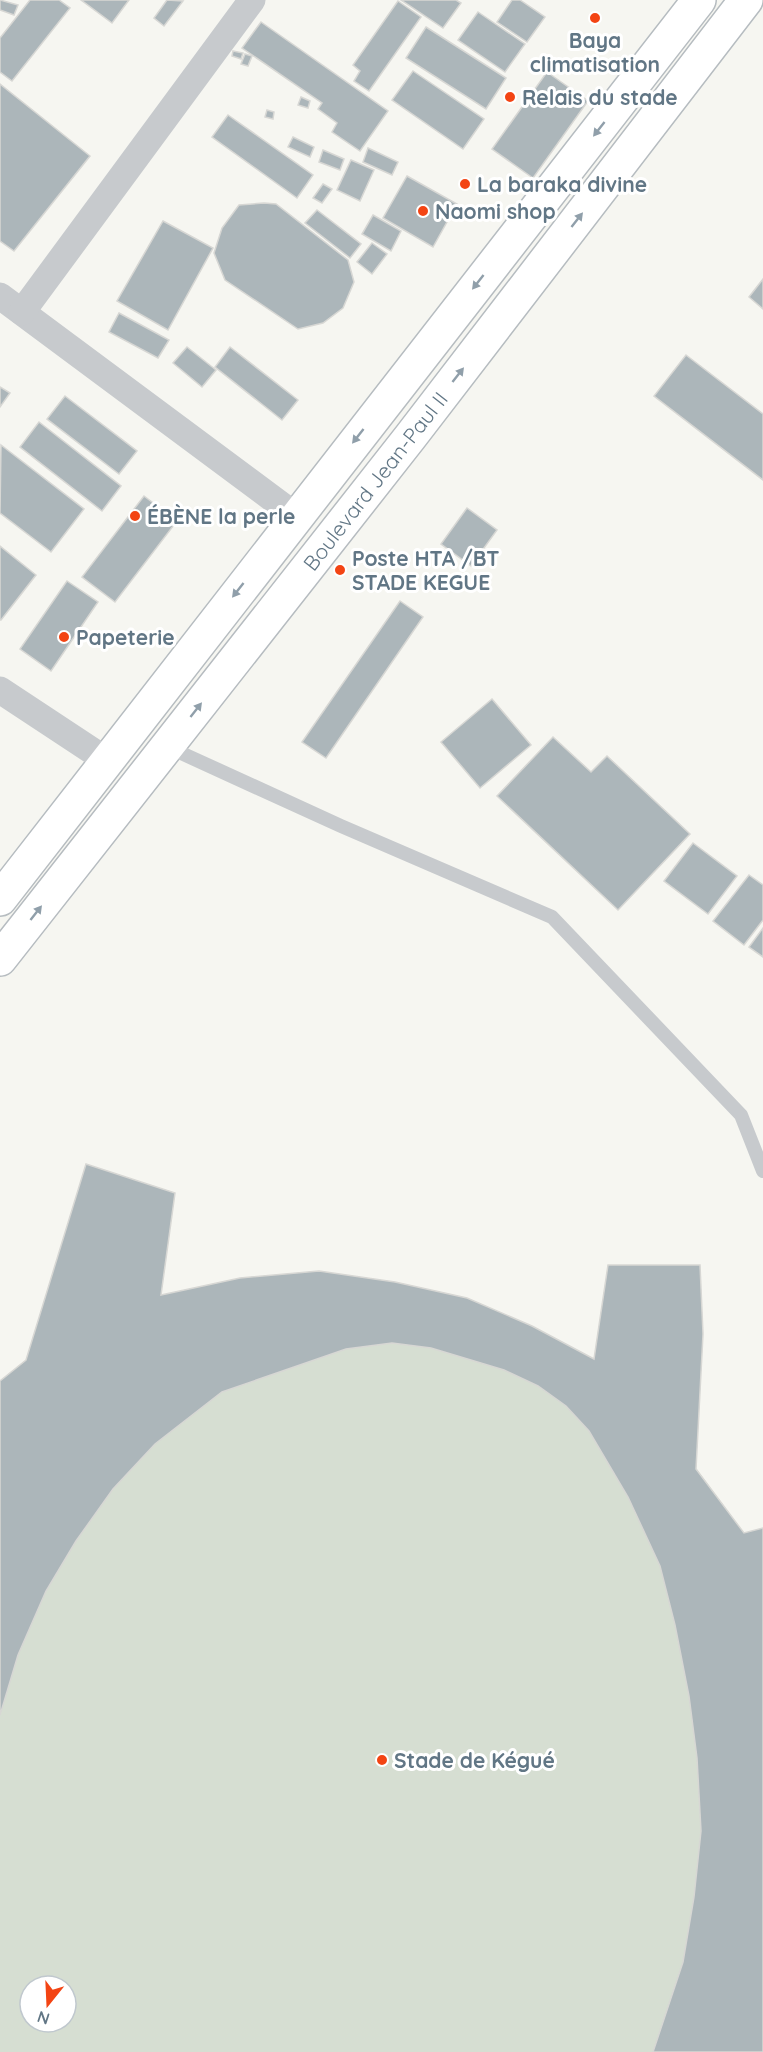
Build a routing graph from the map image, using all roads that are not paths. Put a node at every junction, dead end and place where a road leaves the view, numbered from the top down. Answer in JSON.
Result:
{"nodes":[{"id":1,"x":252,"y":0,"type":"edge"},
{"id":2,"x":699,"y":0,"type":"edge"},
{"id":3,"x":746,"y":0,"type":"edge"},
{"id":4,"x":0,"y":296,"type":"edge"},
{"id":5,"x":22,"y":312,"type":"junction"},
{"id":6,"x":296,"y":516,"type":"junction"},
{"id":7,"x":0,"y":690,"type":"edge"},
{"id":8,"x":168,"y":747,"type":"junction"},
{"id":9,"x":106,"y":760,"type":"junction"},
{"id":10,"x":0,"y":899,"type":"edge"},
{"id":11,"x":0,"y":959,"type":"edge"},
{"id":12,"x":763,"y":1171,"type":"edge"}],
"edges":[{"from":1,"to":5,"type":"street"},
{"from":2,"to":6,"type":"main road","name":"Boulevard Jean-Paul II","one_way":true},
{"from":8,"to":3,"type":"main road","name":"Boulevard Jean-Paul II","one_way":true},
{"from":4,"to":5,"type":"street"},
{"from":5,"to":6,"type":"street"},
{"from":6,"to":9,"type":"main road","name":"Boulevard Jean-Paul II","one_way":true},
{"from":7,"to":9,"type":"street"},
{"from":11,"to":8,"type":"main road","name":"Boulevard Jean-Paul II","one_way":true},
{"from":8,"to":12,"type":"lane"},
{"from":9,"to":10,"type":"main road","name":"Boulevard Jean-Paul II"}]}
